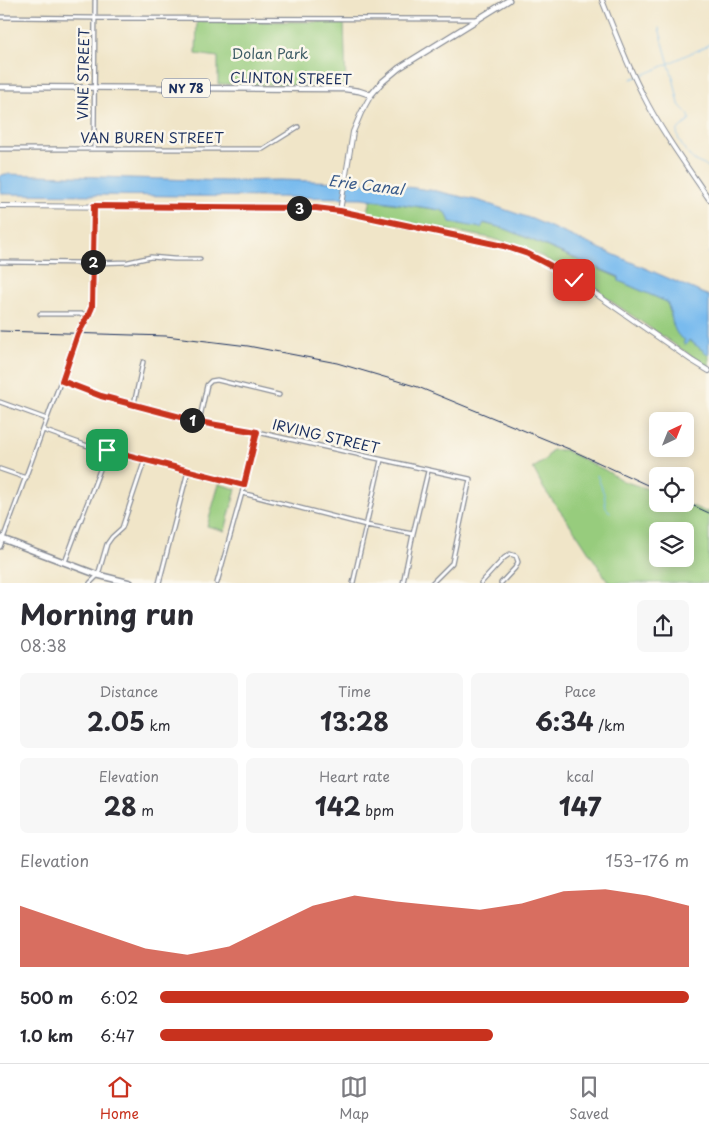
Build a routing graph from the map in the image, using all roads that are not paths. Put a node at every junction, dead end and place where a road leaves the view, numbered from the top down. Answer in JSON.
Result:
{"nodes":[{"id":1,"x":95,"y":0,"type":"edge"},
{"id":2,"x":509,"y":0,"type":"edge"},
{"id":3,"x":602,"y":0,"type":"edge"},
{"id":4,"x":0,"y":17,"type":"edge"},
{"id":5,"x":95,"y":18,"type":"junction"},
{"id":6,"x":478,"y":19,"type":"junction"},
{"id":7,"x":0,"y":87,"type":"edge"},
{"id":8,"x":93,"y":87,"type":"junction"},
{"id":9,"x":371,"y":95,"type":"junction"},
{"id":10,"x":298,"y":127,"type":"dead end"},
{"id":11,"x":94,"y":148,"type":"junction"},
{"id":12,"x":0,"y":149,"type":"edge"},
{"id":13,"x":709,"y":198,"type":"edge"},
{"id":14,"x":0,"y":206,"type":"edge"},
{"id":15,"x":94,"y":206,"type":"junction"},
{"id":16,"x":340,"y":211,"type":"junction"},
{"id":17,"x":200,"y":259,"type":"dead end"},
{"id":18,"x":0,"y":262,"type":"edge"},
{"id":19,"x":93,"y":263,"type":"junction"},
{"id":20,"x":40,"y":314,"type":"dead end"},
{"id":21,"x":89,"y":314,"type":"junction"},
{"id":22,"x":144,"y":362,"type":"dead end"},
{"id":23,"x":709,"y":371,"type":"edge"},
{"id":24,"x":62,"y":381,"type":"junction"},
{"id":25,"x":279,"y":395,"type":"dead end"},
{"id":26,"x":0,"y":402,"type":"edge"},
{"id":27,"x":134,"y":404,"type":"junction"},
{"id":28,"x":47,"y":420,"type":"junction"},
{"id":29,"x":199,"y":422,"type":"junction"},
{"id":30,"x":44,"y":430,"type":"junction"},
{"id":31,"x":257,"y":432,"type":"junction"},
{"id":32,"x":107,"y":450,"type":"junction"},
{"id":33,"x":145,"y":460,"type":"junction"},
{"id":34,"x":381,"y":460,"type":"junction"},
{"id":35,"x":0,"y":469,"type":"edge"},
{"id":36,"x":188,"y":471,"type":"junction"},
{"id":37,"x":428,"y":471,"type":"junction"},
{"id":38,"x":26,"y":478,"type":"junction"},
{"id":39,"x":244,"y":485,"type":"junction"},
{"id":40,"x":242,"y":493,"type":"junction"},
{"id":41,"x":366,"y":525,"type":"junction"},
{"id":42,"x":412,"y":534,"type":"junction"},
{"id":43,"x":1,"y":539,"type":"edge"},
{"id":44,"x":0,"y":547,"type":"edge"},
{"id":45,"x":65,"y":562,"type":"junction"},
{"id":46,"x":98,"y":574,"type":"junction"},
{"id":47,"x":90,"y":583,"type":"edge"},
{"id":48,"x":120,"y":583,"type":"edge"},
{"id":49,"x":130,"y":583,"type":"edge"},
{"id":50,"x":159,"y":583,"type":"edge"},
{"id":51,"x":217,"y":583,"type":"edge"},
{"id":52,"x":353,"y":583,"type":"edge"},
{"id":53,"x":403,"y":583,"type":"edge"},
{"id":54,"x":432,"y":583,"type":"edge"},
{"id":55,"x":481,"y":583,"type":"edge"},
{"id":56,"x":501,"y":583,"type":"edge"}],
"edges":[{"from":1,"to":5,"type":"street","name":"VINE STREET"},
{"from":2,"to":6,"type":"main road"},
{"from":3,"to":13,"type":"street"},
{"from":4,"to":5,"type":"street"},
{"from":5,"to":6,"type":"street"},
{"from":5,"to":8,"type":"street","name":"VINE STREET"},
{"from":6,"to":9,"type":"main road"},
{"from":7,"to":8,"type":"main road","name":"CLINTON STREET","number":"NY 78"},
{"from":8,"to":9,"type":"main road","name":"CLINTON STREET","number":"NY 78"},
{"from":8,"to":11,"type":"street","name":"VINE STREET"},
{"from":9,"to":16,"type":"street"},
{"from":10,"to":11,"type":"street","name":"VAN BUREN STREET"},
{"from":11,"to":12,"type":"street","name":"VAN BUREN STREET"},
{"from":14,"to":15,"type":"street"},
{"from":15,"to":16,"type":"street"},
{"from":15,"to":19,"type":"street"},
{"from":16,"to":23,"type":"street"},
{"from":17,"to":19,"type":"street"},
{"from":18,"to":19,"type":"street"},
{"from":19,"to":21,"type":"street"},
{"from":20,"to":21,"type":"street"},
{"from":21,"to":24,"type":"street"},
{"from":22,"to":27,"type":"street"},
{"from":24,"to":27,"type":"street","name":"IRVING STREET"},
{"from":24,"to":28,"type":"street"},
{"from":25,"to":29,"type":"street"},
{"from":26,"to":28,"type":"street"},
{"from":27,"to":29,"type":"street","name":"IRVING STREET"},
{"from":28,"to":30,"type":"street"},
{"from":29,"to":31,"type":"street","name":"IRVING STREET"},
{"from":30,"to":32,"type":"street"},
{"from":30,"to":38,"type":"street"},
{"from":31,"to":34,"type":"street","name":"IRVING STREET"},
{"from":31,"to":39,"type":"street"},
{"from":32,"to":33,"type":"street"},
{"from":32,"to":45,"type":"street"},
{"from":33,"to":36,"type":"street"},
{"from":33,"to":46,"type":"street"},
{"from":34,"to":37,"type":"street","name":"IRVING STREET"},
{"from":34,"to":41,"type":"street"},
{"from":35,"to":38,"type":"street"},
{"from":36,"to":39,"type":"street"},
{"from":36,"to":50,"type":"street"},
{"from":37,"to":42,"type":"street"},
{"from":37,"to":54,"type":"street","name":"IRVING STREET"},
{"from":38,"to":43,"type":"street"},
{"from":39,"to":40,"type":"street"},
{"from":40,"to":41,"type":"street"},
{"from":40,"to":51,"type":"street"},
{"from":41,"to":42,"type":"street"},
{"from":41,"to":52,"type":"street"},
{"from":42,"to":53,"type":"street"},
{"from":43,"to":44,"type":"street"},
{"from":43,"to":45,"type":"highway"},
{"from":45,"to":46,"type":"highway"},
{"from":46,"to":47,"type":"street"},
{"from":46,"to":48,"type":"street"},
{"from":46,"to":49,"type":"highway"},
{"from":55,"to":56,"type":"street"}]}
